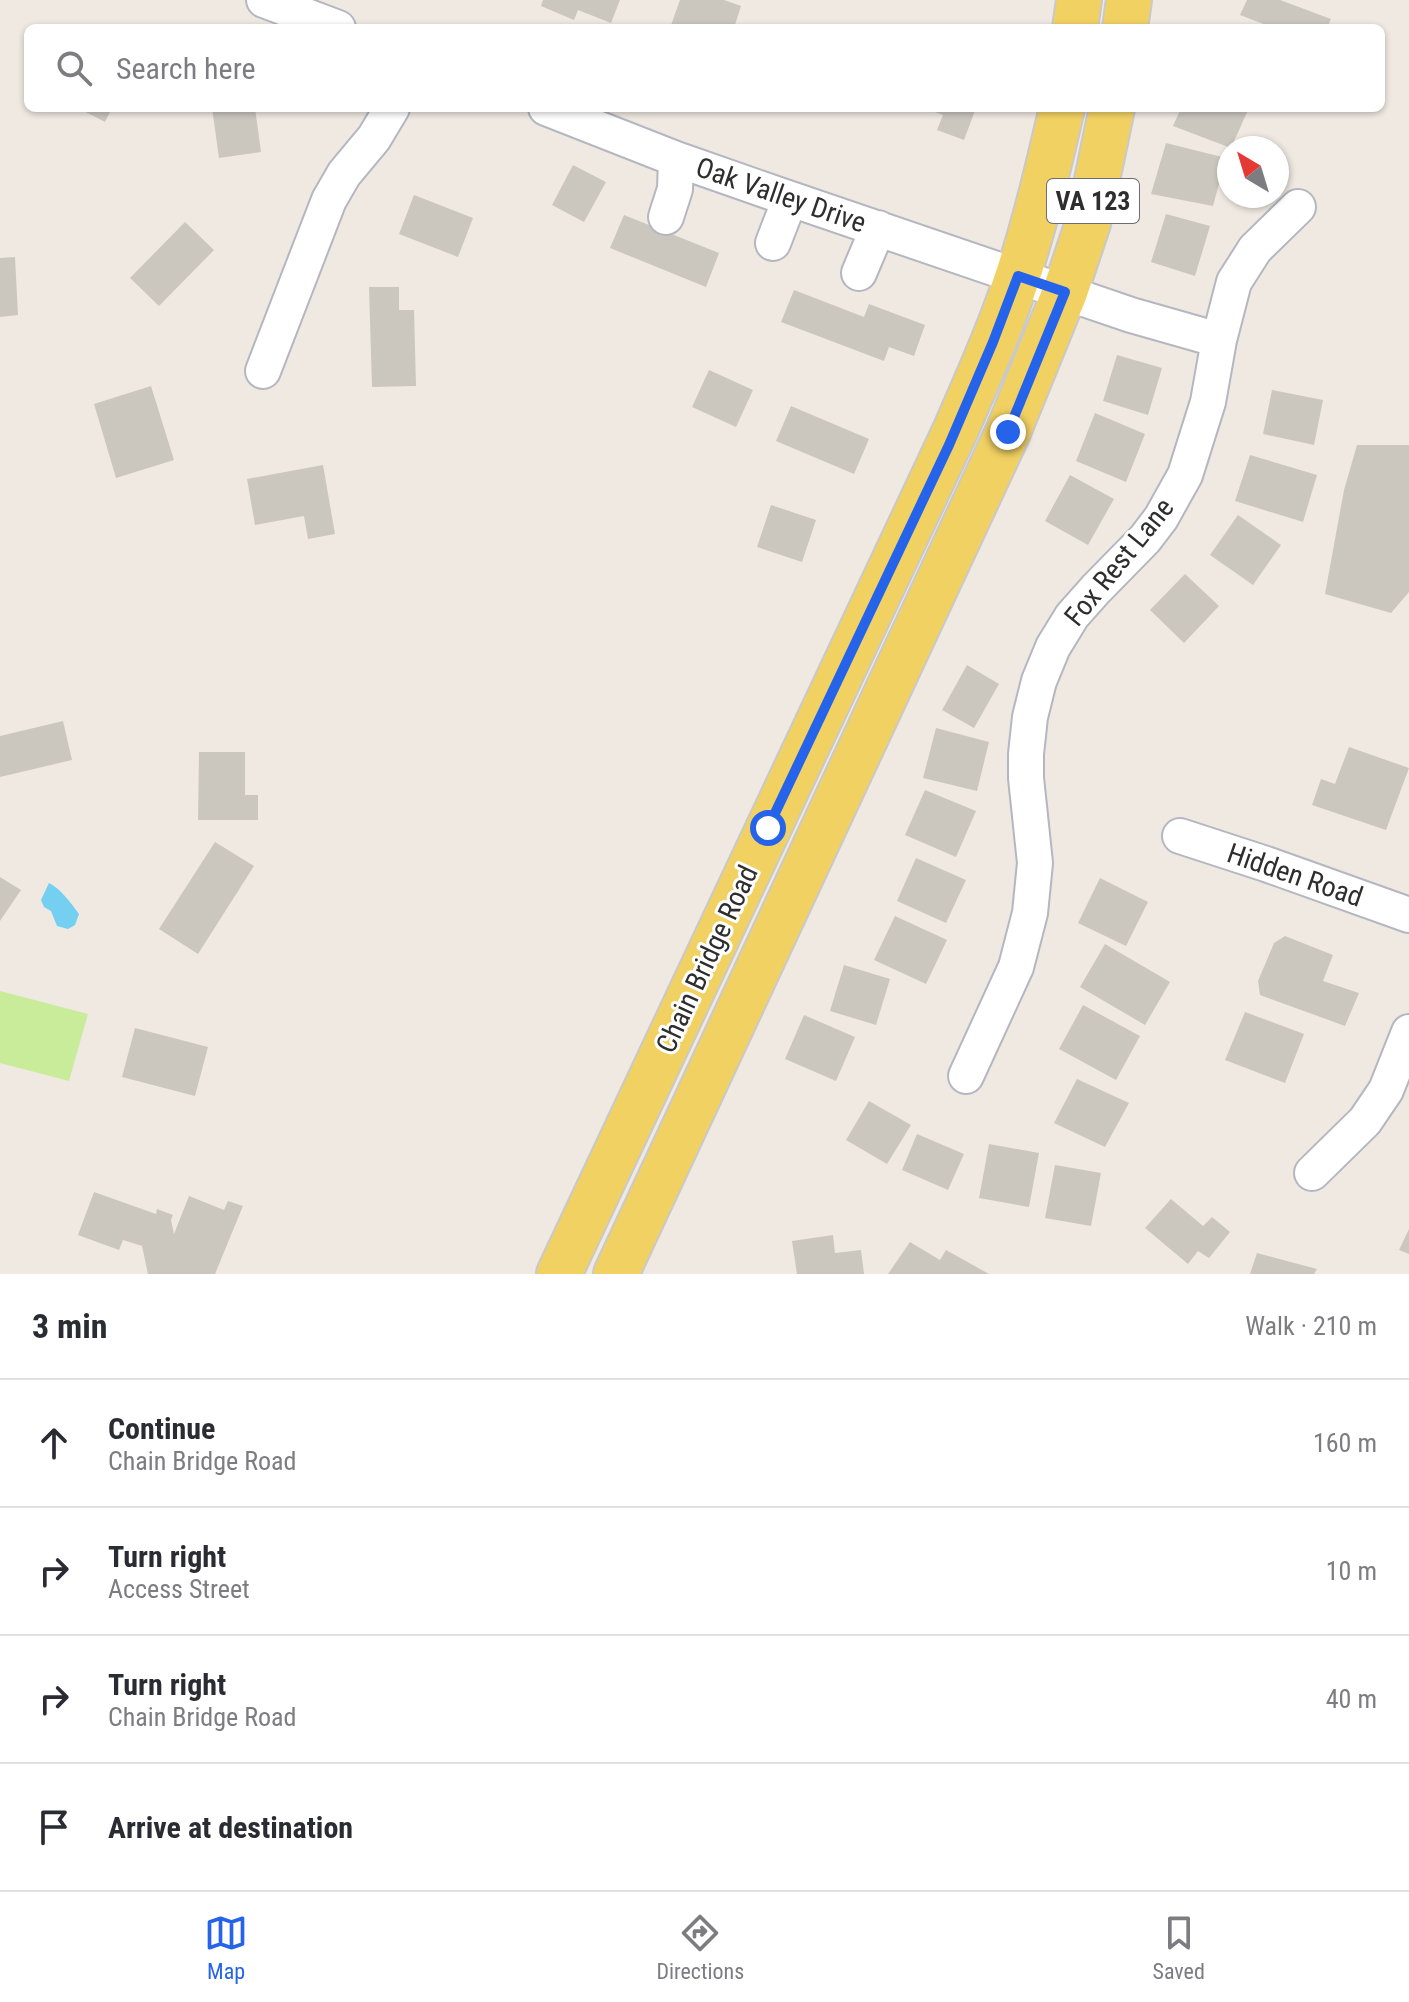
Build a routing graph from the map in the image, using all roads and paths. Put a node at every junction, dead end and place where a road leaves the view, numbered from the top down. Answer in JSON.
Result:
{"nodes":[{"id":1,"x":264,"y":0,"type":"edge"},
{"id":2,"x":1079,"y":0,"type":"edge"},
{"id":3,"x":1129,"y":0,"type":"edge"},
{"id":4,"x":327,"y":24,"type":"edge"},
{"id":5,"x":1076,"y":24,"type":"edge"},
{"id":6,"x":1126,"y":24,"type":"edge"},
{"id":7,"x":390,"y":112,"type":"edge"},
{"id":8,"x":556,"y":112,"type":"edge"},
{"id":9,"x":1061,"y":112,"type":"edge"},
{"id":10,"x":1111,"y":112,"type":"edge"},
{"id":11,"x":676,"y":159,"type":"junction"},
{"id":12,"x":790,"y":199,"type":"junction"},
{"id":13,"x":1298,"y":207,"type":"dead end"},
{"id":14,"x":666,"y":217,"type":"dead end"},
{"id":15,"x":878,"y":228,"type":"junction"},
{"id":16,"x":773,"y":243,"type":"dead end"},
{"id":17,"x":859,"y":273,"type":"dead end"},
{"id":18,"x":1018,"y":276,"type":"junction"},
{"id":19,"x":1065,"y":292,"type":"junction"},
{"id":20,"x":1219,"y":340,"type":"junction"},
{"id":21,"x":263,"y":371,"type":"dead end"},
{"id":22,"x":1180,"y":836,"type":"dead end"},
{"id":23,"x":1409,"y":915,"type":"edge"},
{"id":24,"x":1409,"y":1032,"type":"edge"},
{"id":25,"x":966,"y":1076,"type":"dead end"},
{"id":26,"x":1312,"y":1173,"type":"dead end"},
{"id":27,"x":559,"y":1274,"type":"edge"},
{"id":28,"x":616,"y":1274,"type":"edge"}],
"edges":[{"from":1,"to":4,"type":"street"},
{"from":2,"to":5,"type":"main road"},
{"from":3,"to":6,"type":"main road"},
{"from":7,"to":21,"type":"street"},
{"from":8,"to":11,"type":"street","name":"Oak Valley Drive"},
{"from":9,"to":18,"type":"main road","name":"Chain Bridge Road","number":"VA 123"},
{"from":10,"to":19,"type":"main road","name":"Chain Bridge Road","number":"VA 123"},
{"from":11,"to":12,"type":"street","name":"Oak Valley Drive"},
{"from":11,"to":14,"type":"street"},
{"from":12,"to":15,"type":"street","name":"Oak Valley Drive"},
{"from":12,"to":16,"type":"street"},
{"from":13,"to":20,"type":"street","name":"Fox Rest Lane"},
{"from":15,"to":17,"type":"street"},
{"from":15,"to":18,"type":"street","name":"Oak Valley Drive"},
{"from":18,"to":19,"type":"street","name":"Oak Valley Drive"},
{"from":18,"to":27,"type":"main road","name":"Chain Bridge Road","number":"VA 123"},
{"from":19,"to":20,"type":"street","name":"Oak Valley Drive"},
{"from":19,"to":28,"type":"main road","name":"Chain Bridge Road","number":"VA 123"},
{"from":20,"to":25,"type":"street","name":"Fox Rest Lane"},
{"from":22,"to":23,"type":"street","name":"Hidden Road"},
{"from":24,"to":26,"type":"street"}]}
